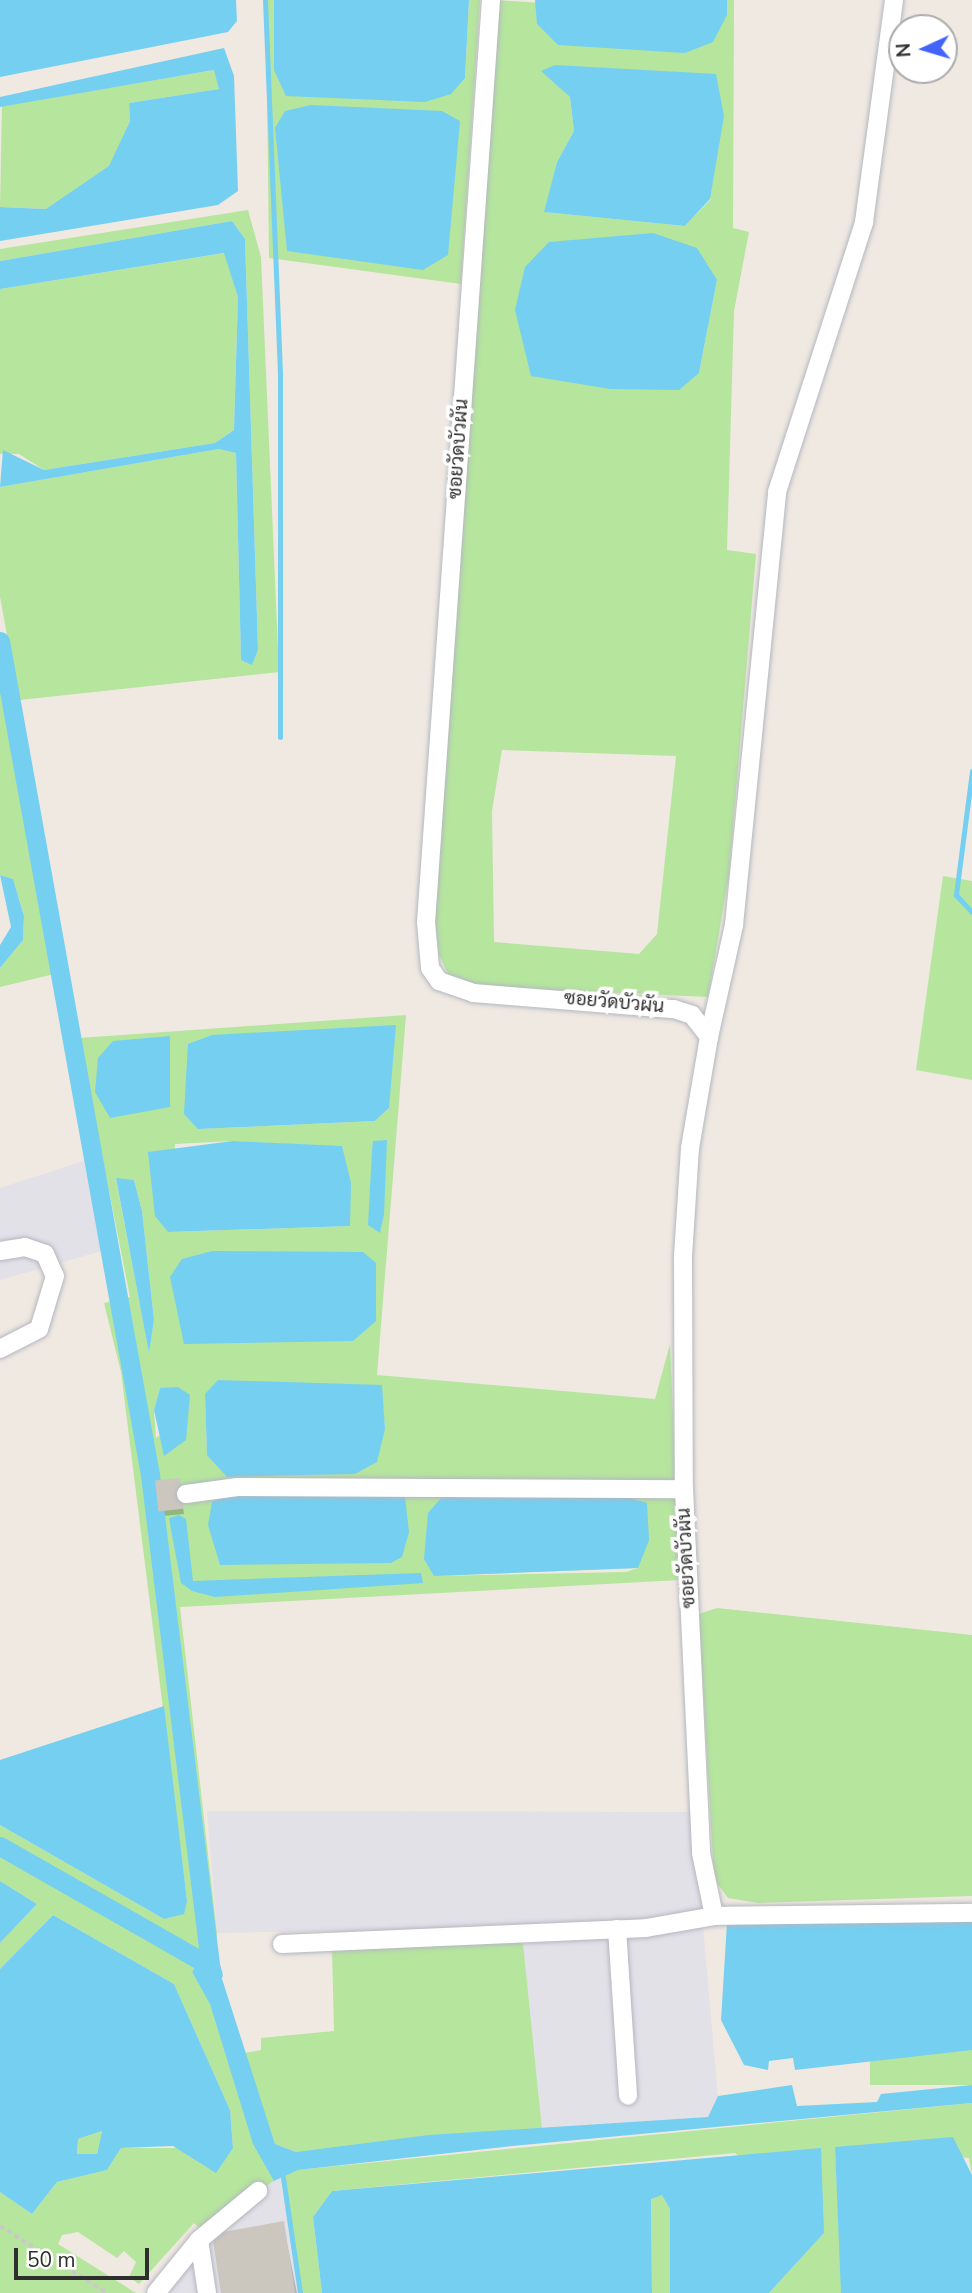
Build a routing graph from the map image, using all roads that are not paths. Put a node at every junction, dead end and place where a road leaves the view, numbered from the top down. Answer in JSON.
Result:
{"nodes":[{"id":1,"x":491,"y":0,"type":"edge"},
{"id":2,"x":894,"y":0,"type":"edge"},
{"id":3,"x":709,"y":1037,"type":"junction"},
{"id":4,"x":0,"y":1251,"type":"edge"},
{"id":5,"x":0,"y":1349,"type":"edge"},
{"id":6,"x":684,"y":1489,"type":"junction"},
{"id":7,"x":187,"y":1494,"type":"dead end"},
{"id":8,"x":972,"y":1913,"type":"edge"},
{"id":9,"x":714,"y":1916,"type":"junction"},
{"id":10,"x":617,"y":1929,"type":"junction"},
{"id":11,"x":282,"y":1944,"type":"dead end"},
{"id":12,"x":628,"y":2096,"type":"dead end"},
{"id":13,"x":258,"y":2191,"type":"dead end"},
{"id":14,"x":199,"y":2240,"type":"junction"},
{"id":15,"x":156,"y":2293,"type":"edge"},
{"id":16,"x":207,"y":2293,"type":"edge"}],
"edges":[{"from":1,"to":3,"type":"street","name":"ซอยวัดบัวผัน"},
{"from":2,"to":3,"type":"street"},
{"from":3,"to":6,"type":"street","name":"ซอยวัดบัวผัน"},
{"from":4,"to":5,"type":"street"},
{"from":6,"to":7,"type":"street"},
{"from":6,"to":9,"type":"street","name":"ซอยวัดบัวผัน"},
{"from":8,"to":9,"type":"street"},
{"from":9,"to":10,"type":"street"},
{"from":10,"to":11,"type":"street"},
{"from":10,"to":12,"type":"street"},
{"from":13,"to":14,"type":"street"},
{"from":14,"to":15,"type":"street"},
{"from":14,"to":16,"type":"street"}]}
